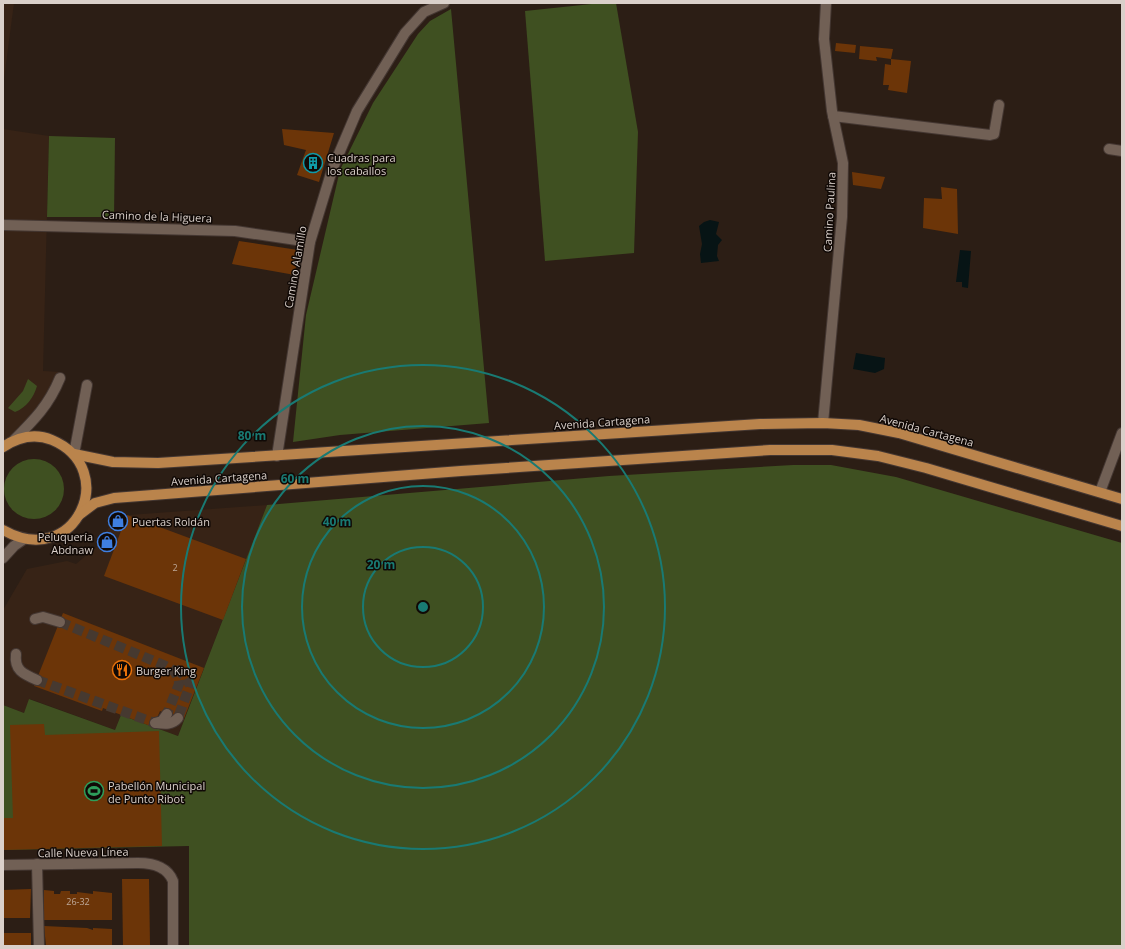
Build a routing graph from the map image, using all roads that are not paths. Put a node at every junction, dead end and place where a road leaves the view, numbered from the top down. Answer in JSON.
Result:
{"nodes":[{"id":1,"x":444,"y":3,"type":"edge"},
{"id":2,"x":826,"y":3,"type":"edge"},
{"id":3,"x":999,"y":106,"type":"dead end"},
{"id":4,"x":833,"y":116,"type":"junction"},
{"id":5,"x":1109,"y":150,"type":"dead end"},
{"id":6,"x":1122,"y":151,"type":"edge"},
{"id":7,"x":3,"y":225,"type":"edge"},
{"id":8,"x":310,"y":242,"type":"junction"},
{"id":9,"x":60,"y":378,"type":"dead end"},
{"id":10,"x":87,"y":385,"type":"dead end"},
{"id":11,"x":823,"y":423,"type":"junction"},
{"id":12,"x":1122,"y":433,"type":"edge"},
{"id":13,"x":14,"y":440,"type":"junction"},
{"id":14,"x":3,"y":447,"type":"edge"},
{"id":15,"x":74,"y":454,"type":"junction"},
{"id":16,"x":277,"y":456,"type":"junction"},
{"id":17,"x":1100,"y":492,"type":"junction"},
{"id":18,"x":1122,"y":499,"type":"edge"},
{"id":19,"x":79,"y":516,"type":"junction"},
{"id":20,"x":1122,"y":526,"type":"edge"},
{"id":21,"x":3,"y":530,"type":"edge"},
{"id":22,"x":24,"y":539,"type":"junction"},
{"id":23,"x":3,"y":558,"type":"edge"},
{"id":24,"x":35,"y":619,"type":"dead end"},
{"id":25,"x":60,"y":622,"type":"tunnel mouth"},
{"id":26,"x":16,"y":654,"type":"dead end"},
{"id":27,"x":37,"y":680,"type":"tunnel mouth"},
{"id":28,"x":167,"y":714,"type":"tunnel mouth"},
{"id":29,"x":178,"y":718,"type":"dead end"},
{"id":30,"x":37,"y":864,"type":"junction"},
{"id":31,"x":3,"y":865,"type":"edge"},
{"id":32,"x":39,"y":946,"type":"edge"},
{"id":33,"x":173,"y":946,"type":"edge"}],
"edges":[{"from":1,"to":8,"type":"street","name":"Camino Alamillo"},
{"from":2,"to":4,"type":"street","name":"Camino Paulina"},
{"from":3,"to":4,"type":"street"},
{"from":4,"to":11,"type":"street","name":"Camino Paulina"},
{"from":5,"to":6,"type":"street"},
{"from":7,"to":8,"type":"street","name":"Camino de la Higuera"},
{"from":8,"to":16,"type":"street","name":"Camino Alamillo"},
{"from":9,"to":13,"type":"street"},
{"from":10,"to":15,"type":"street"},
{"from":11,"to":16,"type":"main road","name":"Avenida Cartagena"},
{"from":11,"to":17,"type":"main road","name":"Avenida Cartagena"},
{"from":12,"to":17,"type":"street"},
{"from":13,"to":14,"type":"main road"},
{"from":13,"to":15,"type":"main road"},
{"from":15,"to":16,"type":"main road","name":"Avenida Cartagena"},
{"from":15,"to":19,"type":"main road"},
{"from":17,"to":18,"type":"main road","name":"Avenida Cartagena"},
{"from":19,"to":20,"type":"main road","name":"Avenida Cartagena"},
{"from":19,"to":22,"type":"main road","name":"Avenida Cartagena"},
{"from":21,"to":22,"type":"main road"},
{"from":22,"to":23,"type":"street"},
{"from":24,"to":25,"type":"street"},
{"from":26,"to":27,"type":"street"},
{"from":28,"to":29,"type":"street"},
{"from":30,"to":31,"type":"street","name":"Calle Nueva Línea"},
{"from":30,"to":32,"type":"street"},
{"from":30,"to":33,"type":"street","name":"Calle Nueva Línea"}]}
